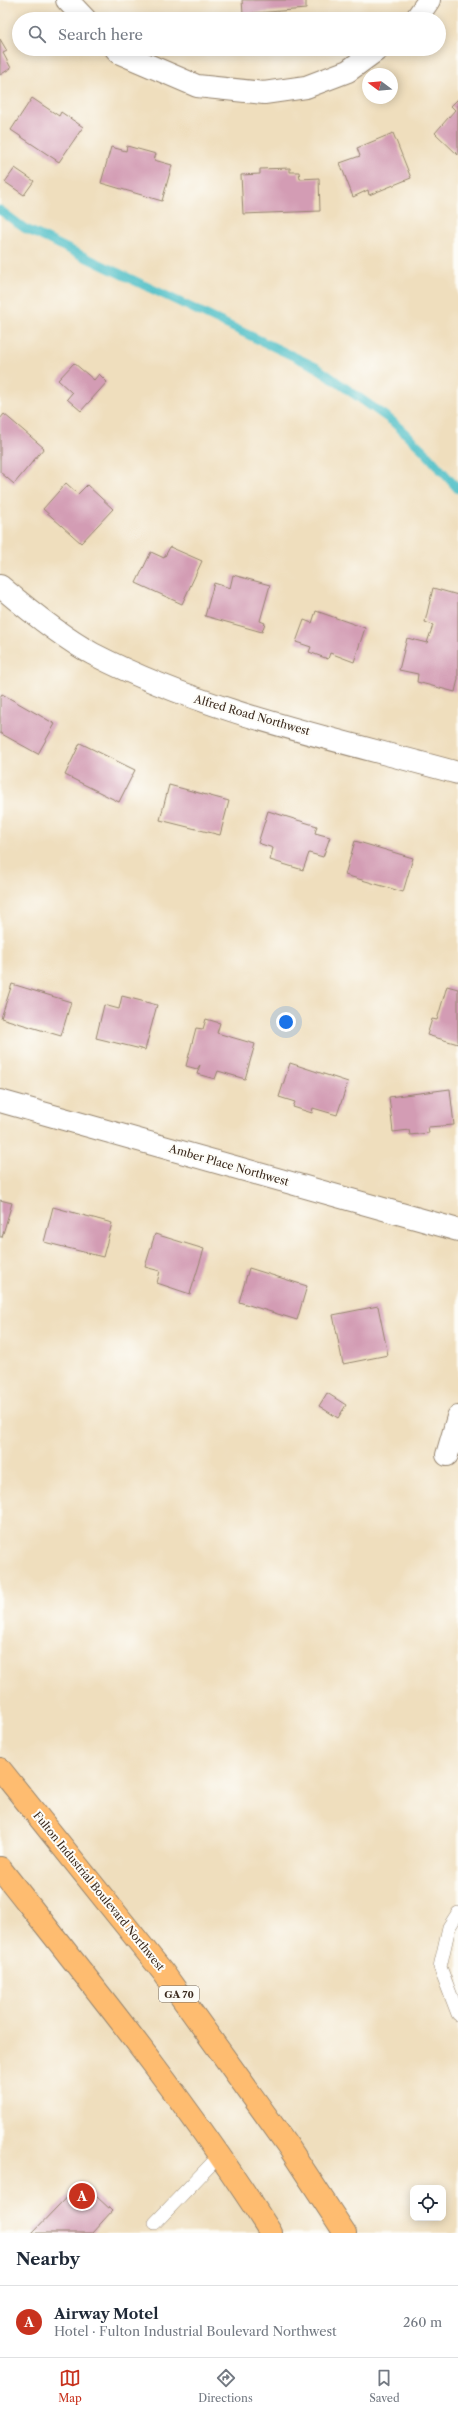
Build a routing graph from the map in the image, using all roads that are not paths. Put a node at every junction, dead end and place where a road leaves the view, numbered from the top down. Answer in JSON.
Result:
{"nodes":[{"id":1,"x":67,"y":0,"type":"edge"},
{"id":2,"x":429,"y":0,"type":"edge"},
{"id":3,"x":78,"y":12,"type":"edge"},
{"id":4,"x":421,"y":12,"type":"edge"},
{"id":5,"x":127,"y":56,"type":"edge"},
{"id":6,"x":368,"y":56,"type":"edge"},
{"id":7,"x":0,"y":586,"type":"edge"},
{"id":8,"x":458,"y":773,"type":"edge"},
{"id":9,"x":0,"y":1101,"type":"edge"},
{"id":10,"x":458,"y":1230,"type":"edge"},
{"id":11,"x":458,"y":1417,"type":"edge"},
{"id":12,"x":447,"y":1454,"type":"dead end"},
{"id":13,"x":0,"y":1769,"type":"edge"},
{"id":14,"x":0,"y":1868,"type":"edge"},
{"id":15,"x":458,"y":1913,"type":"edge"},
{"id":16,"x":458,"y":2014,"type":"edge"},
{"id":17,"x":219,"y":2156,"type":"junction"},
{"id":18,"x":155,"y":2223,"type":"dead end"},
{"id":19,"x":271,"y":2233,"type":"edge"},
{"id":20,"x":345,"y":2233,"type":"edge"}],
"edges":[{"from":1,"to":3,"type":"street"},
{"from":2,"to":4,"type":"street"},
{"from":5,"to":6,"type":"street"},
{"from":7,"to":8,"type":"street","name":"Alfred Road Northwest"},
{"from":9,"to":10,"type":"street","name":"Amber Place Northwest"},
{"from":11,"to":12,"type":"street"},
{"from":13,"to":20,"type":"main road","name":"Fulton Industrial Boulevard Northwest","number":"GA 70"},
{"from":14,"to":17,"type":"main road"},
{"from":15,"to":16,"type":"lane"},
{"from":17,"to":18,"type":"lane"},
{"from":17,"to":19,"type":"main road"}]}
